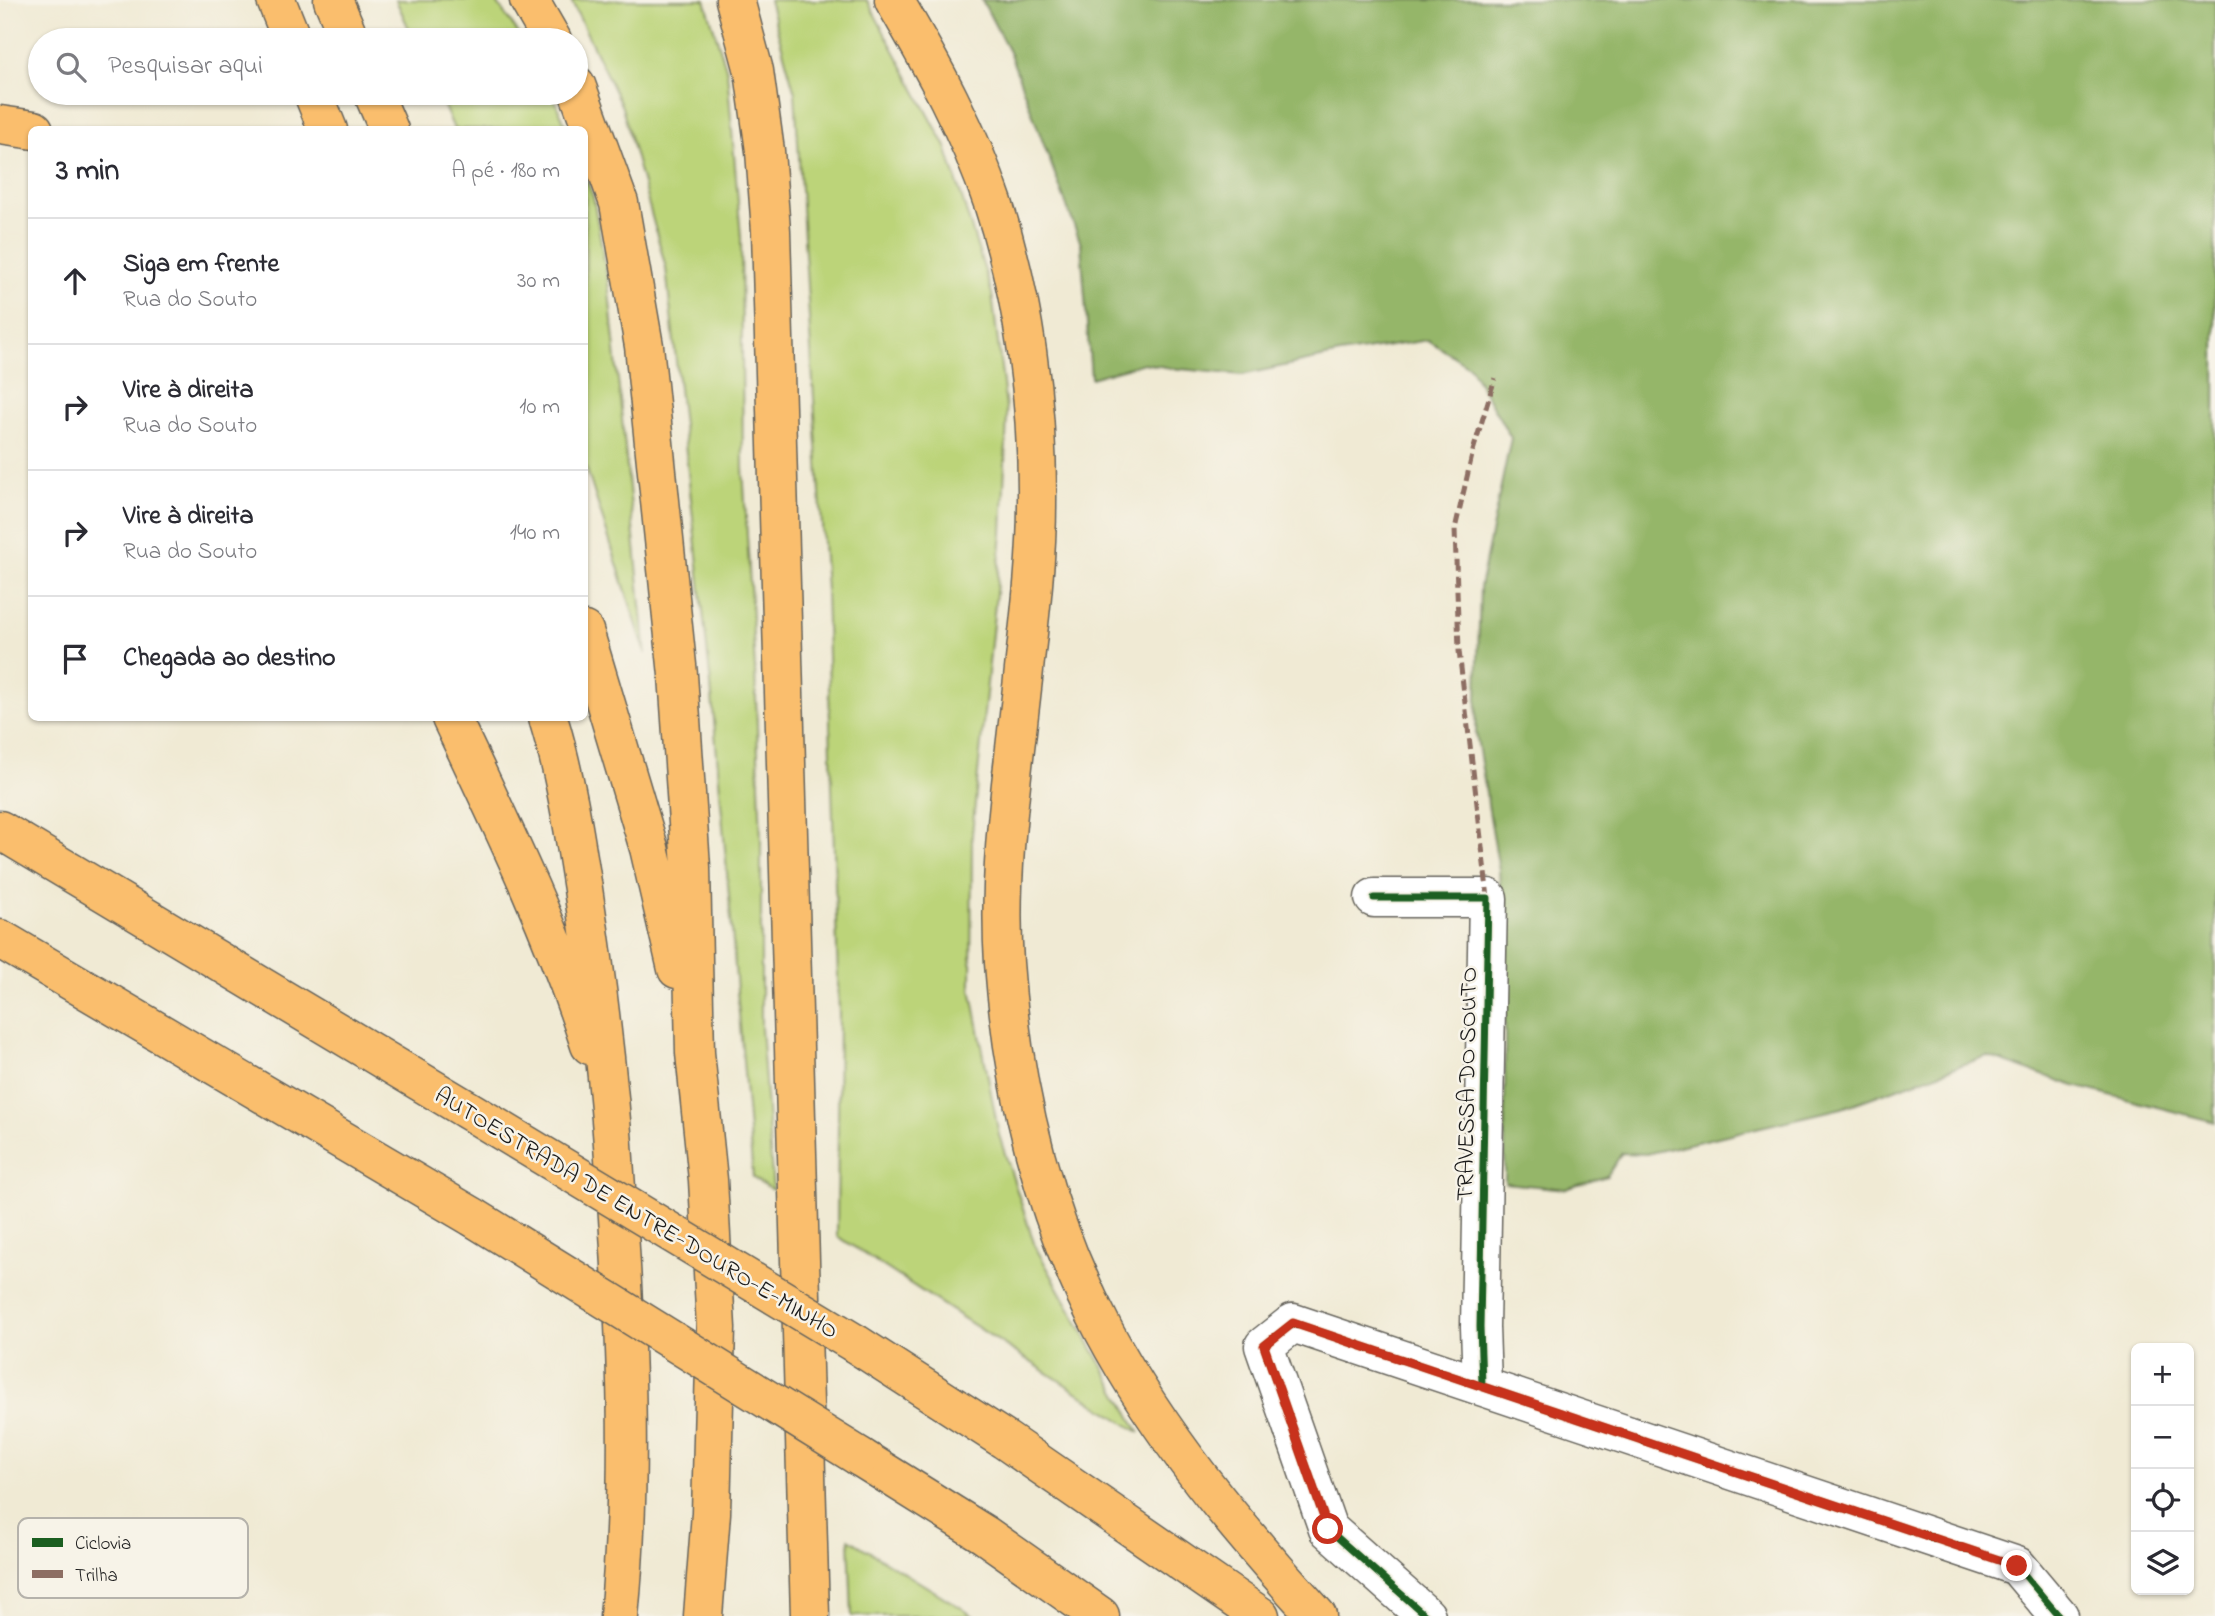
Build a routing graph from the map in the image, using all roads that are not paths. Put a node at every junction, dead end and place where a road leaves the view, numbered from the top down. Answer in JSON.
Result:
{"nodes":[{"id":1,"x":276,"y":0,"type":"edge"},
{"id":2,"x":334,"y":0,"type":"edge"},
{"id":3,"x":529,"y":0,"type":"edge"},
{"id":4,"x":736,"y":0,"type":"edge"},
{"id":5,"x":894,"y":0,"type":"edge"},
{"id":6,"x":287,"y":28,"type":"edge"},
{"id":7,"x":345,"y":28,"type":"edge"},
{"id":8,"x":545,"y":28,"type":"edge"},
{"id":9,"x":318,"y":105,"type":"edge"},
{"id":10,"x":378,"y":105,"type":"edge"},
{"id":11,"x":583,"y":105,"type":"edge"},
{"id":12,"x":0,"y":125,"type":"edge"},
{"id":13,"x":326,"y":126,"type":"edge"},
{"id":14,"x":387,"y":126,"type":"edge"},
{"id":15,"x":28,"y":129,"type":"edge"},
{"id":16,"x":588,"y":644,"type":"edge"},
{"id":17,"x":453,"y":721,"type":"edge"},
{"id":18,"x":549,"y":721,"type":"edge"},
{"id":19,"x":0,"y":830,"type":"edge"},
{"id":20,"x":1374,"y":898,"type":"dead end"},
{"id":21,"x":0,"y":939,"type":"edge"},
{"id":22,"x":695,"y":1054,"type":"junction"},
{"id":23,"x":611,"y":1114,"type":"junction"},
{"id":24,"x":1482,"y":1384,"type":"junction"},
{"id":25,"x":619,"y":1616,"type":"edge"},
{"id":26,"x":703,"y":1616,"type":"edge"},
{"id":27,"x":810,"y":1616,"type":"edge"},
{"id":28,"x":1100,"y":1616,"type":"edge"},
{"id":29,"x":1260,"y":1616,"type":"edge"},
{"id":30,"x":1317,"y":1616,"type":"edge"},
{"id":31,"x":1426,"y":1616,"type":"edge"},
{"id":32,"x":2059,"y":1616,"type":"edge"}],
"edges":[{"from":1,"to":6,"type":"highway"},
{"from":2,"to":7,"type":"highway"},
{"from":3,"to":8,"type":"highway"},
{"from":4,"to":27,"type":"highway"},
{"from":5,"to":30,"type":"highway"},
{"from":9,"to":13,"type":"highway"},
{"from":10,"to":14,"type":"highway"},
{"from":11,"to":22,"type":"highway"},
{"from":12,"to":15,"type":"highway"},
{"from":16,"to":22,"type":"highway"},
{"from":17,"to":23,"type":"highway"},
{"from":18,"to":23,"type":"highway"},
{"from":19,"to":29,"type":"highway","name":"AUTOESTRADA DE ENTRE-DOURO-E-MINHO","bridge":true},
{"from":20,"to":24,"type":"street","name":"TRAVESSA DO SOUTO"},
{"from":21,"to":28,"type":"highway","bridge":true},
{"from":22,"to":26,"type":"highway"},
{"from":23,"to":25,"type":"highway"},
{"from":24,"to":31,"type":"street"},
{"from":24,"to":32,"type":"street"}]}
